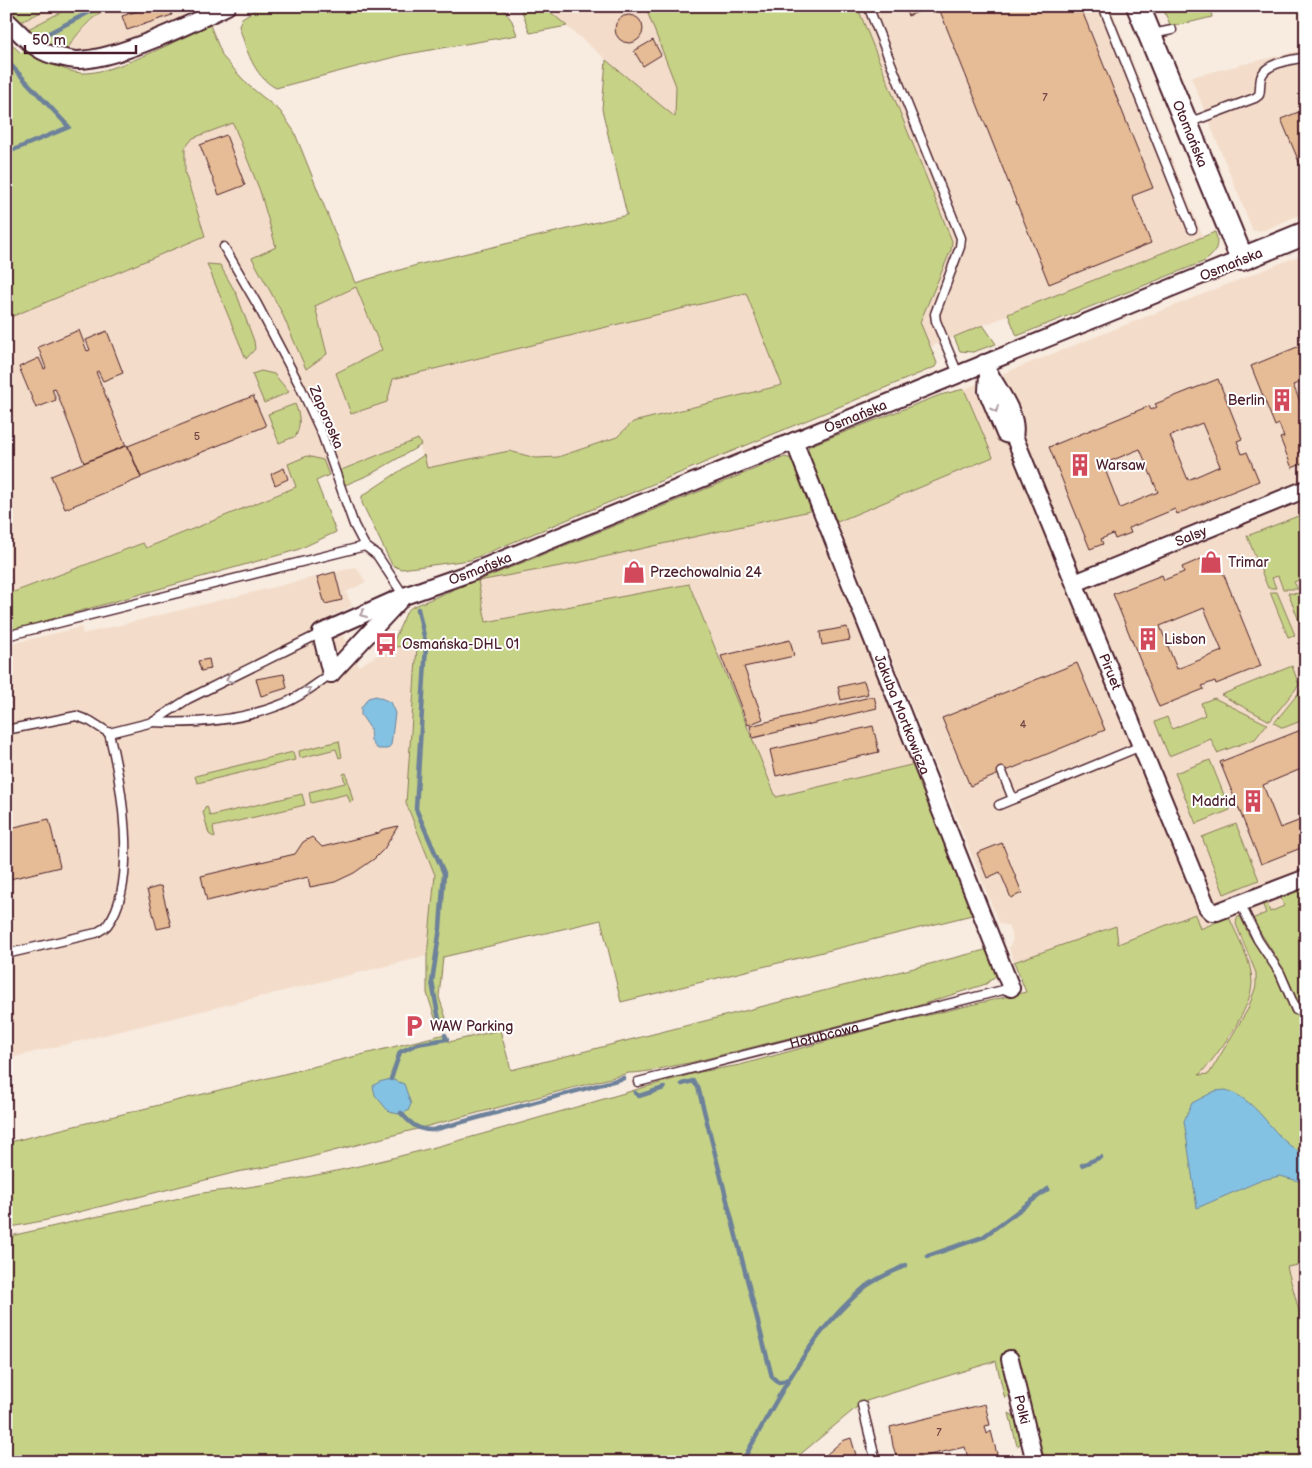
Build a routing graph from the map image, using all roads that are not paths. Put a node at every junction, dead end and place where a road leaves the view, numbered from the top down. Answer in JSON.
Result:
{"nodes":[{"id":1,"x":226,"y":6,"type":"edge"},
{"id":2,"x":868,"y":6,"type":"edge"},
{"id":3,"x":1102,"y":6,"type":"edge"},
{"id":4,"x":1138,"y":6,"type":"edge"},
{"id":5,"x":6,"y":20,"type":"edge"},
{"id":6,"x":1172,"y":30,"type":"dead end"},
{"id":7,"x":1150,"y":35,"type":"junction"},
{"id":8,"x":1306,"y":58,"type":"edge"},
{"id":9,"x":1186,"y":124,"type":"junction"},
{"id":10,"x":1192,"y":229,"type":"dead end"},
{"id":11,"x":1306,"y":234,"type":"edge"},
{"id":12,"x":224,"y":247,"type":"dead end"},
{"id":13,"x":1242,"y":259,"type":"junction"},
{"id":14,"x":986,"y":369,"type":"junction"},
{"id":15,"x":958,"y":374,"type":"junction"},
{"id":16,"x":794,"y":440,"type":"junction"},
{"id":17,"x":1306,"y":489,"type":"edge"},
{"id":18,"x":365,"y":546,"type":"junction"},
{"id":19,"x":1075,"y":583,"type":"junction"},
{"id":20,"x":404,"y":596,"type":"junction"},
{"id":21,"x":321,"y":633,"type":"junction"},
{"id":22,"x":6,"y":636,"type":"edge"},
{"id":23,"x":331,"y":674,"type":"junction"},
{"id":24,"x":153,"y":722,"type":"junction"},
{"id":25,"x":6,"y":730,"type":"edge"},
{"id":26,"x":109,"y":733,"type":"junction"},
{"id":27,"x":1141,"y":746,"type":"junction"},
{"id":28,"x":1002,"y":772,"type":"dead end"},
{"id":29,"x":1013,"y":799,"type":"junction"},
{"id":30,"x":999,"y":805,"type":"dead end"},
{"id":31,"x":1306,"y":878,"type":"edge"},
{"id":32,"x":1240,"y":903,"type":"junction"},
{"id":33,"x":6,"y":954,"type":"edge"},
{"id":34,"x":1011,"y":988,"type":"joint"},
{"id":35,"x":1296,"y":1010,"type":"dead end"},
{"id":36,"x":638,"y":1082,"type":"dead end"},
{"id":37,"x":1010,"y":1359,"type":"dead end"},
{"id":38,"x":862,"y":1405,"type":"dead end"},
{"id":39,"x":876,"y":1462,"type":"edge"},
{"id":40,"x":1036,"y":1462,"type":"edge"}],
"edges":[{"from":1,"to":5,"type":"street"},
{"from":2,"to":15,"type":"lane"},
{"from":3,"to":10,"type":"lane"},
{"from":4,"to":7,"type":"street","name":"Otomańska"},
{"from":6,"to":7,"type":"lane"},
{"from":7,"to":9,"type":"street","name":"Otomańska"},
{"from":8,"to":9,"type":"lane"},
{"from":9,"to":13,"type":"street","name":"Otomańska"},
{"from":11,"to":13,"type":"street","name":"Osmańska"},
{"from":12,"to":18,"type":"lane","name":"Zaporoska"},
{"from":13,"to":14,"type":"street","name":"Osmańska"},
{"from":14,"to":15,"type":"street","name":"Osmańska"},
{"from":14,"to":19,"type":"street","name":"Piruet"},
{"from":15,"to":16,"type":"street","name":"Osmańska"},
{"from":16,"to":20,"type":"street","name":"Osmańska"},
{"from":16,"to":34,"type":"street","name":"Jakuba Mortkowicza"},
{"from":17,"to":19,"type":"street","name":"Salsy"},
{"from":18,"to":20,"type":"lane","name":"Zaporoska"},
{"from":18,"to":22,"type":"lane"},
{"from":19,"to":27,"type":"street","name":"Piruet"},
{"from":20,"to":21,"type":"street","name":"Osmańska","one_way":true},
{"from":20,"to":23,"type":"street"},
{"from":21,"to":23,"type":"street"},
{"from":21,"to":24,"type":"lane","one_way":true},
{"from":24,"to":23,"type":"lane","one_way":true},
{"from":24,"to":26,"type":"lane"},
{"from":25,"to":26,"type":"lane"},
{"from":26,"to":33,"type":"lane"},
{"from":27,"to":29,"type":"lane"},
{"from":27,"to":32,"type":"street","name":"Piruet"},
{"from":28,"to":29,"type":"lane"},
{"from":29,"to":30,"type":"lane"},
{"from":31,"to":32,"type":"street"},
{"from":32,"to":35,"type":"lane"},
{"from":34,"to":36,"type":"lane","name":"Hołubcowa"},
{"from":37,"to":40,"type":"street","name":"Polki"},
{"from":38,"to":39,"type":"lane"}]}
